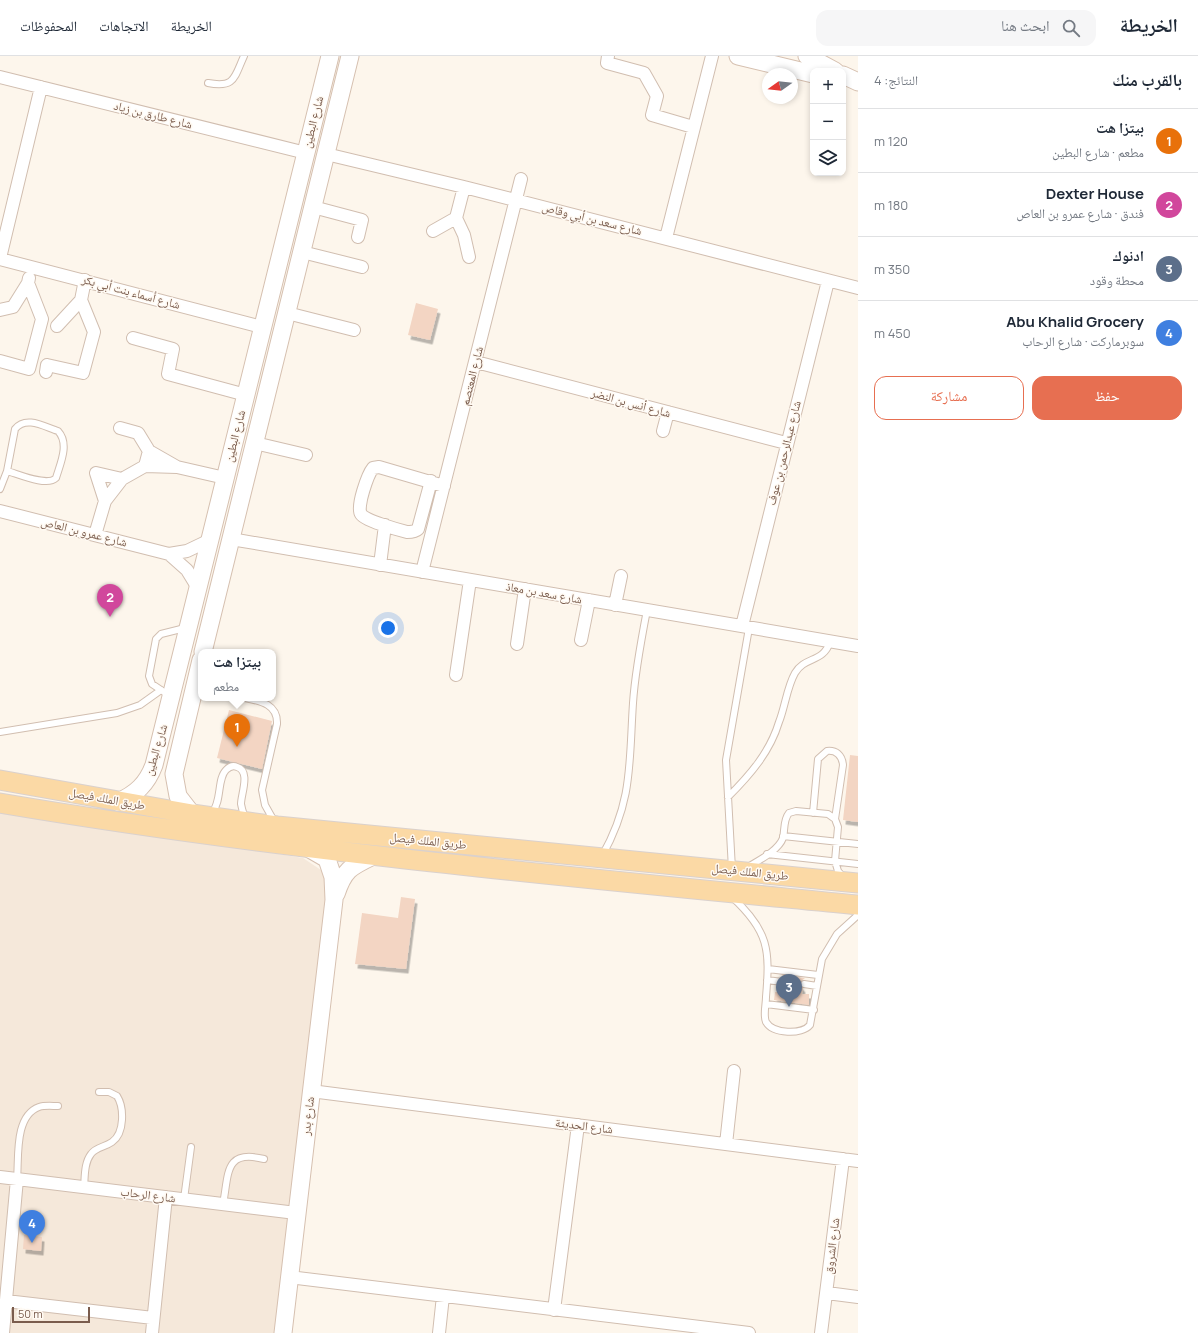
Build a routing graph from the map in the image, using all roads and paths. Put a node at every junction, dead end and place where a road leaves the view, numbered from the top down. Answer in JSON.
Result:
{"nodes":[{"id":1,"x":244,"y":56,"type":"edge"},
{"id":2,"x":330,"y":56,"type":"edge"},
{"id":3,"x":350,"y":56,"type":"edge"},
{"id":4,"x":608,"y":56,"type":"edge"},
{"id":5,"x":712,"y":56,"type":"edge"},
{"id":6,"x":738,"y":56,"type":"edge"},
{"id":7,"x":803,"y":56,"type":"edge"},
{"id":8,"x":808,"y":56,"type":"edge"},
{"id":9,"x":784,"y":68,"type":"edge"},
{"id":10,"x":795,"y":68,"type":"edge"},
{"id":11,"x":829,"y":68,"type":"edge"},
{"id":12,"x":798,"y":71,"type":"edge"},
{"id":13,"x":810,"y":73,"type":"edge"},
{"id":14,"x":846,"y":76,"type":"edge"},
{"id":15,"x":0,"y":77,"type":"edge"},
{"id":16,"x":208,"y":82,"type":"dead end"},
{"id":17,"x":858,"y":82,"type":"edge"},
{"id":18,"x":846,"y":83,"type":"edge"},
{"id":19,"x":858,"y":85,"type":"edge"},
{"id":20,"x":41,"y":87,"type":"junction"},
{"id":21,"x":693,"y":127,"type":"junction"},
{"id":22,"x":306,"y":153,"type":"junction"},
{"id":23,"x":326,"y":154,"type":"junction"},
{"id":24,"x":521,"y":179,"type":"dead end"},
{"id":25,"x":464,"y":187,"type":"junction"},
{"id":26,"x":515,"y":200,"type":"junction"},
{"id":27,"x":313,"y":207,"type":"junction"},
{"id":28,"x":456,"y":218,"type":"junction"},
{"id":29,"x":433,"y":231,"type":"dead end"},
{"id":30,"x":358,"y":237,"type":"dead end"},
{"id":31,"x":666,"y":238,"type":"junction"},
{"id":32,"x":302,"y":252,"type":"junction"},
{"id":33,"x":472,"y":257,"type":"dead end"},
{"id":34,"x":0,"y":258,"type":"edge"},
{"id":35,"x":31,"y":267,"type":"junction"},
{"id":36,"x":362,"y":267,"type":"dead end"},
{"id":37,"x":85,"y":280,"type":"junction"},
{"id":38,"x":828,"y":281,"type":"junction"},
{"id":39,"x":28,"y":283,"type":"junction"},
{"id":40,"x":858,"y":288,"type":"edge"},
{"id":41,"x":81,"y":300,"type":"junction"},
{"id":42,"x":0,"y":310,"type":"edge"},
{"id":43,"x":287,"y":313,"type":"junction"},
{"id":44,"x":57,"y":326,"type":"dead end"},
{"id":45,"x":262,"y":327,"type":"junction"},
{"id":46,"x":354,"y":330,"type":"dead end"},
{"id":47,"x":133,"y":338,"type":"dead end"},
{"id":48,"x":0,"y":361,"type":"edge"},
{"id":49,"x":476,"y":362,"type":"junction"},
{"id":50,"x":46,"y":372,"type":"dead end"},
{"id":51,"x":246,"y":395,"type":"junction"},
{"id":52,"x":668,"y":412,"type":"junction"},
{"id":53,"x":239,"y":420,"type":"junction"},
{"id":54,"x":120,"y":428,"type":"dead end"},
{"id":55,"x":663,"y":432,"type":"dead end"},
{"id":56,"x":786,"y":442,"type":"junction"},
{"id":57,"x":255,"y":443,"type":"junction"},
{"id":58,"x":149,"y":451,"type":"junction"},
{"id":59,"x":306,"y":455,"type":"dead end"},
{"id":60,"x":146,"y":466,"type":"junction"},
{"id":61,"x":177,"y":467,"type":"junction"},
{"id":62,"x":7,"y":471,"type":"junction"},
{"id":63,"x":225,"y":478,"type":"junction"},
{"id":64,"x":122,"y":479,"type":"junction"},
{"id":65,"x":431,"y":481,"type":"junction"},
{"id":66,"x":444,"y":486,"type":"junction"},
{"id":67,"x":0,"y":489,"type":"edge"},
{"id":68,"x":105,"y":501,"type":"junction"},
{"id":69,"x":0,"y":511,"type":"edge"},
{"id":70,"x":385,"y":525,"type":"junction"},
{"id":71,"x":95,"y":535,"type":"junction"},
{"id":72,"x":231,"y":539,"type":"junction"},
{"id":73,"x":210,"y":540,"type":"junction"},
{"id":74,"x":169,"y":554,"type":"junction"},
{"id":75,"x":380,"y":565,"type":"junction"},
{"id":76,"x":422,"y":572,"type":"junction"},
{"id":77,"x":622,"y":576,"type":"dead end"},
{"id":78,"x":470,"y":580,"type":"junction"},
{"id":79,"x":198,"y":588,"type":"junction"},
{"id":80,"x":525,"y":589,"type":"junction"},
{"id":81,"x":588,"y":600,"type":"junction"},
{"id":82,"x":615,"y":605,"type":"junction"},
{"id":83,"x":647,"y":610,"type":"junction"},
{"id":84,"x":188,"y":626,"type":"junction"},
{"id":85,"x":745,"y":627,"type":"junction"},
{"id":86,"x":582,"y":640,"type":"dead end"},
{"id":87,"x":830,"y":642,"type":"junction"},
{"id":88,"x":517,"y":644,"type":"dead end"},
{"id":89,"x":858,"y":646,"type":"edge"},
{"id":90,"x":204,"y":649,"type":"edge"},
{"id":91,"x":456,"y":675,"type":"dead end"},
{"id":92,"x":198,"y":679,"type":"edge"},
{"id":93,"x":166,"y":694,"type":"junction"},
{"id":94,"x":258,"y":701,"type":"edge"},
{"id":95,"x":189,"y":711,"type":"junction"},
{"id":96,"x":0,"y":732,"type":"edge"},
{"id":97,"x":0,"y":780,"type":"edge"},
{"id":98,"x":728,"y":797,"type":"junction"},
{"id":99,"x":118,"y":802,"type":"junction"},
{"id":100,"x":0,"y":803,"type":"edge"},
{"id":101,"x":813,"y":813,"type":"junction"},
{"id":102,"x":200,"y":815,"type":"junction"},
{"id":103,"x":835,"y":819,"type":"junction"},
{"id":104,"x":247,"y":822,"type":"junction"},
{"id":105,"x":277,"y":826,"type":"junction"},
{"id":106,"x":783,"y":836,"type":"junction"},
{"id":107,"x":837,"y":842,"type":"junction"},
{"id":108,"x":858,"y":844,"type":"edge"},
{"id":109,"x":308,"y":848,"type":"junction"},
{"id":110,"x":767,"y":854,"type":"junction"},
{"id":111,"x":373,"y":856,"type":"junction"},
{"id":112,"x":601,"y":858,"type":"junction"},
{"id":113,"x":836,"y":861,"type":"junction"},
{"id":114,"x":858,"y":864,"type":"edge"},
{"id":115,"x":737,"y":871,"type":"junction"},
{"id":116,"x":853,"y":882,"type":"edge"},
{"id":117,"x":726,"y":892,"type":"junction"},
{"id":118,"x":334,"y":900,"type":"junction"},
{"id":119,"x":858,"y":906,"type":"edge"},
{"id":120,"x":858,"y":915,"type":"edge"},
{"id":121,"x":768,"y":969,"type":"junction"},
{"id":122,"x":818,"y":974,"type":"junction"},
{"id":123,"x":767,"y":980,"type":"junction"},
{"id":124,"x":782,"y":982,"type":"dead end"},
{"id":125,"x":804,"y":984,"type":"dead end"},
{"id":126,"x":817,"y":986,"type":"junction"},
{"id":127,"x":766,"y":1004,"type":"junction"},
{"id":128,"x":814,"y":1010,"type":"junction"},
{"id":129,"x":734,"y":1071,"type":"dead end"},
{"id":130,"x":311,"y":1091,"type":"junction"},
{"id":131,"x":99,"y":1092,"type":"dead end"},
{"id":132,"x":58,"y":1106,"type":"dead end"},
{"id":133,"x":578,"y":1125,"type":"junction"},
{"id":134,"x":726,"y":1144,"type":"junction"},
{"id":135,"x":191,"y":1147,"type":"dead end"},
{"id":136,"x":264,"y":1158,"type":"dead end"},
{"id":137,"x":843,"y":1159,"type":"junction"},
{"id":138,"x":858,"y":1161,"type":"edge"},
{"id":139,"x":0,"y":1177,"type":"edge"},
{"id":140,"x":17,"y":1179,"type":"junction"},
{"id":141,"x":84,"y":1187,"type":"junction"},
{"id":142,"x":166,"y":1197,"type":"junction"},
{"id":143,"x":184,"y":1199,"type":"junction"},
{"id":144,"x":223,"y":1204,"type":"junction"},
{"id":145,"x":296,"y":1213,"type":"junction"},
{"id":146,"x":289,"y":1277,"type":"junction"},
{"id":147,"x":827,"y":1293,"type":"junction"},
{"id":148,"x":443,"y":1296,"type":"junction"},
{"id":149,"x":858,"y":1297,"type":"edge"},
{"id":150,"x":6,"y":1301,"type":"junction"},
{"id":151,"x":554,"y":1310,"type":"junction"},
{"id":152,"x":153,"y":1318,"type":"junction"},
{"id":153,"x":670,"y":1328,"type":"edge"},
{"id":154,"x":3,"y":1333,"type":"edge"},
{"id":155,"x":152,"y":1333,"type":"edge"},
{"id":156,"x":283,"y":1333,"type":"edge"},
{"id":157,"x":439,"y":1333,"type":"edge"},
{"id":158,"x":749,"y":1333,"type":"edge"},
{"id":159,"x":821,"y":1333,"type":"edge"}],
"edges":[{"from":1,"to":16,"type":"lane"},
{"from":2,"to":22,"type":"street","name":"شارع البطين"},
{"from":3,"to":23,"type":"street","name":"شارع البطين"},
{"from":4,"to":21,"type":"street"},
{"from":5,"to":21,"type":"street"},
{"from":6,"to":9,"type":"street"},
{"from":7,"to":10,"type":"street"},
{"from":8,"to":11,"type":"street"},
{"from":12,"to":13,"type":"street"},
{"from":14,"to":17,"type":"street"},
{"from":15,"to":20,"type":"street","name":"شارع طارق بن زياد"},
{"from":18,"to":19,"type":"street"},
{"from":20,"to":22,"type":"street","name":"شارع طارق بن زياد"},
{"from":20,"to":34,"type":"street"},
{"from":21,"to":31,"type":"street"},
{"from":22,"to":45,"type":"street","name":"شارع البطين"},
{"from":23,"to":25,"type":"street","name":"شارع سعد بن أبي وقاص"},
{"from":23,"to":27,"type":"street","name":"شارع البطين"},
{"from":24,"to":26,"type":"street","name":"شارع المعتصم"},
{"from":25,"to":26,"type":"street","name":"شارع سعد بن أبي وقاص"},
{"from":25,"to":28,"type":"street"},
{"from":26,"to":31,"type":"street","name":"شارع سعد بن أبي وقاص"},
{"from":26,"to":49,"type":"street","name":"شارع المعتصم"},
{"from":27,"to":30,"type":"street"},
{"from":27,"to":32,"type":"street","name":"شارع البطين"},
{"from":28,"to":29,"type":"street"},
{"from":28,"to":33,"type":"street"},
{"from":31,"to":38,"type":"street","name":"شارع سعد بن أبي وقاص"},
{"from":32,"to":36,"type":"street"},
{"from":32,"to":43,"type":"street","name":"شارع البطين"},
{"from":34,"to":35,"type":"street","name":"شارع أسماء بنت أبي بكر"},
{"from":35,"to":37,"type":"street","name":"شارع أسماء بنت أبي بكر"},
{"from":35,"to":39,"type":"street"},
{"from":37,"to":41,"type":"street"},
{"from":37,"to":45,"type":"street","name":"شارع أسماء بنت أبي بكر"},
{"from":38,"to":40,"type":"street","name":"شارع سعد بن أبي وقاص"},
{"from":38,"to":56,"type":"street","name":"شارع عبدالرحمن بن عوف"},
{"from":39,"to":42,"type":"street"},
{"from":39,"to":48,"type":"street"},
{"from":41,"to":44,"type":"street"},
{"from":41,"to":50,"type":"street"},
{"from":43,"to":46,"type":"street"},
{"from":43,"to":57,"type":"street","name":"شارع البطين"},
{"from":45,"to":51,"type":"street","name":"شارع البطين"},
{"from":47,"to":51,"type":"street"},
{"from":49,"to":52,"type":"street","name":"شارع أنس بن النضر"},
{"from":49,"to":66,"type":"street","name":"شارع المعتصم"},
{"from":51,"to":53,"type":"street","name":"شارع البطين"},
{"from":52,"to":55,"type":"street"},
{"from":52,"to":56,"type":"street","name":"شارع أنس بن النضر"},
{"from":53,"to":57,"type":"street"},
{"from":53,"to":63,"type":"street","name":"شارع البطين"},
{"from":54,"to":58,"type":"street"},
{"from":56,"to":85,"type":"street","name":"شارع عبدالرحمن بن عوف"},
{"from":57,"to":59,"type":"street"},
{"from":57,"to":72,"type":"street","name":"شارع البطين"},
{"from":58,"to":60,"type":"street"},
{"from":58,"to":61,"type":"street"},
{"from":60,"to":61,"type":"street"},
{"from":60,"to":64,"type":"street"},
{"from":61,"to":63,"type":"street"},
{"from":62,"to":62,"type":"lane"},
{"from":62,"to":67,"type":"lane"},
{"from":63,"to":73,"type":"street","name":"شارع البطين"},
{"from":64,"to":68,"type":"street"},
{"from":64,"to":68,"type":"street"},
{"from":65,"to":66,"type":"street"},
{"from":65,"to":70,"type":"street"},
{"from":65,"to":70,"type":"street"},
{"from":66,"to":76,"type":"street","name":"شارع المعتصم"},
{"from":68,"to":71,"type":"street"},
{"from":69,"to":71,"type":"street","name":"شارع عمرو بن العاص"},
{"from":70,"to":75,"type":"street"},
{"from":71,"to":74,"type":"street","name":"شارع عمرو بن العاص"},
{"from":72,"to":75,"type":"street","name":"شارع سعد بن معاذ"},
{"from":72,"to":90,"type":"street","name":"شارع البطين"},
{"from":73,"to":74,"type":"street","name":"شارع عمرو بن العاص"},
{"from":73,"to":79,"type":"street","name":"شارع البطين"},
{"from":74,"to":79,"type":"street","name":"شارع عمرو بن العاص"},
{"from":75,"to":76,"type":"street","name":"شارع سعد بن معاذ"},
{"from":76,"to":78,"type":"street","name":"شارع سعد بن معاذ"},
{"from":77,"to":82,"type":"street"},
{"from":78,"to":80,"type":"street","name":"شارع سعد بن معاذ"},
{"from":78,"to":91,"type":"street"},
{"from":79,"to":84,"type":"street","name":"شارع البطين"},
{"from":80,"to":81,"type":"street","name":"شارع سعد بن معاذ"},
{"from":80,"to":88,"type":"street"},
{"from":81,"to":82,"type":"street","name":"شارع سعد بن معاذ"},
{"from":81,"to":86,"type":"street"},
{"from":82,"to":83,"type":"street","name":"شارع سعد بن معاذ"},
{"from":83,"to":85,"type":"street","name":"شارع سعد بن معاذ"},
{"from":83,"to":112,"type":"lane"},
{"from":84,"to":93,"type":"street","name":"شارع البطين"},
{"from":84,"to":93,"type":"lane"},
{"from":85,"to":87,"type":"street","name":"شارع سعد بن معاذ"},
{"from":85,"to":98,"type":"lane"},
{"from":87,"to":89,"type":"street","name":"شارع سعد بن معاذ"},
{"from":87,"to":98,"type":"lane"},
{"from":92,"to":95,"type":"street","name":"شارع البطين"},
{"from":93,"to":95,"type":"street"},
{"from":93,"to":96,"type":"lane"},
{"from":93,"to":99,"type":"street","name":"شارع البطين"},
{"from":94,"to":105,"type":"lane"},
{"from":95,"to":102,"type":"street","name":"شارع البطين"},
{"from":97,"to":99,"type":"main road","name":"طريق الملك فيصل"},
{"from":98,"to":115,"type":"lane"},
{"from":99,"to":102,"type":"main road","name":"طريق الملك فيصل"},
{"from":100,"to":109,"type":"main road","name":"طريق الملك فيصل"},
{"from":101,"to":103,"type":"lane"},
{"from":101,"to":103,"type":"lane"},
{"from":101,"to":106,"type":"lane"},
{"from":102,"to":104,"type":"main road","name":"طريق الملك فيصل"},
{"from":102,"to":104,"type":"lane"},
{"from":103,"to":107,"type":"lane"},
{"from":104,"to":105,"type":"main road","name":"طريق الملك فيصل"},
{"from":105,"to":112,"type":"main road","name":"طريق الملك فيصل"},
{"from":106,"to":107,"type":"lane"},
{"from":106,"to":110,"type":"lane"},
{"from":107,"to":108,"type":"lane"},
{"from":107,"to":113,"type":"lane"},
{"from":109,"to":111,"type":"main road","name":"طريق الملك فيصل"},
{"from":109,"to":118,"type":"street","name":"شارع بدر"},
{"from":110,"to":113,"type":"lane"},
{"from":110,"to":115,"type":"lane"},
{"from":111,"to":117,"type":"main road","name":"طريق الملك فيصل"},
{"from":111,"to":118,"type":"street","name":"شارع بدر"},
{"from":112,"to":115,"type":"main road","name":"طريق الملك فيصل"},
{"from":113,"to":114,"type":"lane"},
{"from":113,"to":116,"type":"lane"},
{"from":115,"to":116,"type":"main road","name":"طريق الملك فيصل"},
{"from":117,"to":119,"type":"main road","name":"طريق الملك فيصل"},
{"from":117,"to":121,"type":"lane"},
{"from":118,"to":130,"type":"street","name":"شارع بدر"},
{"from":120,"to":122,"type":"lane"},
{"from":121,"to":122,"type":"lane"},
{"from":121,"to":123,"type":"lane"},
{"from":122,"to":126,"type":"lane"},
{"from":123,"to":124,"type":"lane"},
{"from":123,"to":127,"type":"lane"},
{"from":125,"to":126,"type":"lane"},
{"from":126,"to":128,"type":"lane"},
{"from":127,"to":128,"type":"lane"},
{"from":127,"to":128,"type":"lane"},
{"from":129,"to":134,"type":"street"},
{"from":130,"to":133,"type":"street","name":"شارع الحديثة"},
{"from":130,"to":145,"type":"street","name":"شارع بدر"},
{"from":131,"to":141,"type":"lane"},
{"from":132,"to":140,"type":"lane"},
{"from":133,"to":134,"type":"street","name":"شارع الحديثة"},
{"from":133,"to":151,"type":"street"},
{"from":134,"to":137,"type":"street","name":"شارع الحديثة"},
{"from":135,"to":143,"type":"lane"},
{"from":136,"to":144,"type":"lane"},
{"from":137,"to":138,"type":"street","name":"شارع الحديثة"},
{"from":137,"to":147,"type":"street","name":"شارع الشروق"},
{"from":139,"to":140,"type":"street","name":"شارع الرحاب"},
{"from":140,"to":141,"type":"street","name":"شارع الرحاب"},
{"from":140,"to":150,"type":"street"},
{"from":141,"to":142,"type":"street","name":"شارع الرحاب"},
{"from":142,"to":143,"type":"street","name":"شارع الرحاب"},
{"from":142,"to":152,"type":"street"},
{"from":143,"to":144,"type":"street","name":"شارع الرحاب"},
{"from":144,"to":145,"type":"street","name":"شارع الرحاب"},
{"from":145,"to":146,"type":"street","name":"شارع بدر"},
{"from":146,"to":148,"type":"street"},
{"from":146,"to":156,"type":"street","name":"شارع بدر"},
{"from":147,"to":149,"type":"street"},
{"from":147,"to":159,"type":"street","name":"شارع الشروق"},
{"from":148,"to":151,"type":"street"},
{"from":148,"to":157,"type":"street"},
{"from":150,"to":152,"type":"street"},
{"from":150,"to":154,"type":"street"},
{"from":151,"to":153,"type":"street"},
{"from":152,"to":155,"type":"street"},
{"from":153,"to":158,"type":"street"}]}
